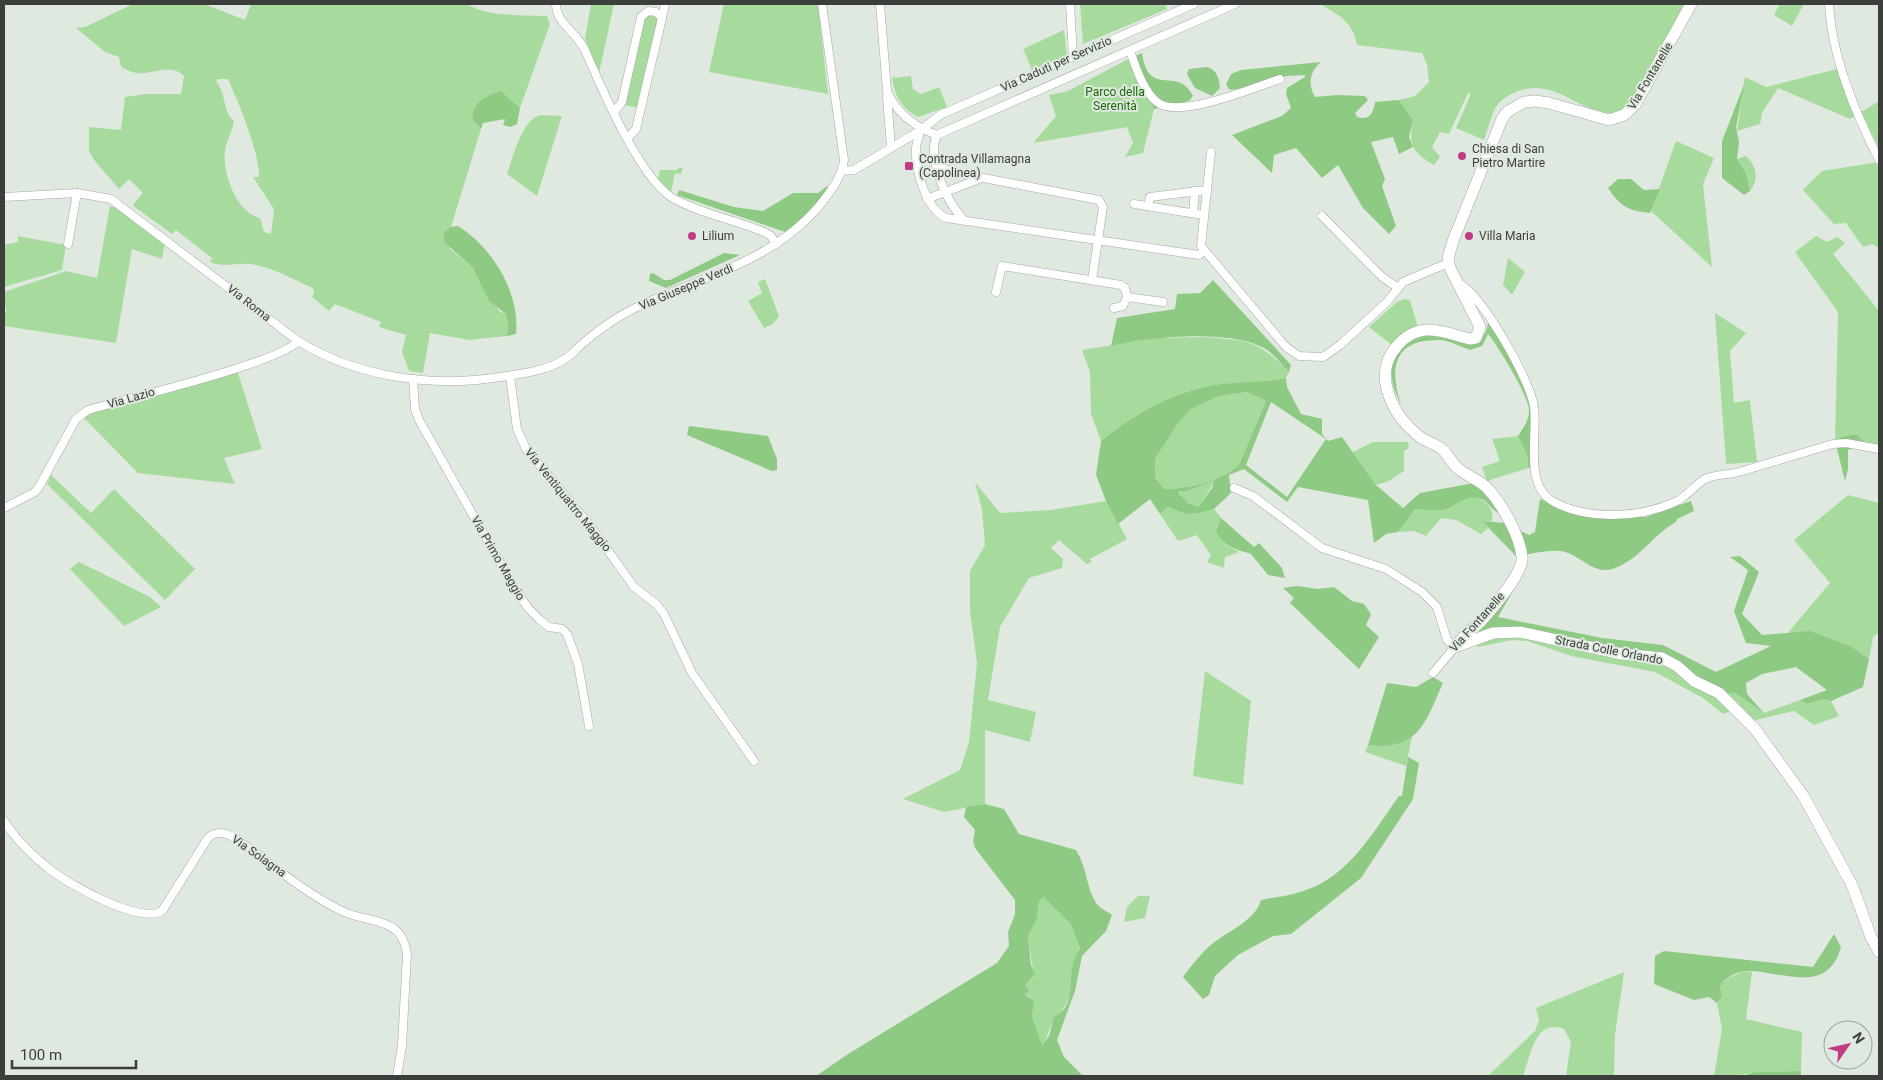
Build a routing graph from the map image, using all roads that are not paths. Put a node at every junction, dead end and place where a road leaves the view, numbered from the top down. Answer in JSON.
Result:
{"nodes":[{"id":1,"x":556,"y":4,"type":"edge"},
{"id":2,"x":644,"y":4,"type":"edge"},
{"id":3,"x":665,"y":4,"type":"edge"},
{"id":4,"x":822,"y":4,"type":"edge"},
{"id":5,"x":880,"y":4,"type":"edge"},
{"id":6,"x":1070,"y":4,"type":"edge"},
{"id":7,"x":1194,"y":4,"type":"edge"},
{"id":8,"x":1235,"y":4,"type":"edge"},
{"id":9,"x":1691,"y":4,"type":"edge"},
{"id":10,"x":1829,"y":4,"type":"edge"},
{"id":11,"x":645,"y":12,"type":"junction"},
{"id":12,"x":662,"y":18,"type":"junction"},
{"id":13,"x":1130,"y":51,"type":"junction"},
{"id":14,"x":1073,"y":56,"type":"junction"},
{"id":15,"x":1280,"y":79,"type":"dead end"},
{"id":16,"x":887,"y":92,"type":"junction"},
{"id":17,"x":615,"y":111,"type":"junction"},
{"id":18,"x":921,"y":130,"type":"junction"},
{"id":19,"x":937,"y":135,"type":"junction"},
{"id":20,"x":628,"y":138,"type":"junction"},
{"id":21,"x":889,"y":148,"type":"junction"},
{"id":22,"x":1211,"y":152,"type":"dead end"},
{"id":23,"x":1879,"y":160,"type":"edge"},
{"id":24,"x":936,"y":164,"type":"junction"},
{"id":25,"x":842,"y":171,"type":"junction"},
{"id":26,"x":982,"y":178,"type":"junction"},
{"id":27,"x":946,"y":190,"type":"junction"},
{"id":28,"x":1206,"y":190,"type":"junction"},
{"id":29,"x":76,"y":192,"type":"junction"},
{"id":30,"x":1195,"y":192,"type":"junction"},
{"id":31,"x":4,"y":197,"type":"edge"},
{"id":32,"x":927,"y":199,"type":"junction"},
{"id":33,"x":1134,"y":204,"type":"dead end"},
{"id":34,"x":1148,"y":206,"type":"junction"},
{"id":35,"x":1193,"y":213,"type":"junction"},
{"id":36,"x":1203,"y":215,"type":"junction"},
{"id":37,"x":1322,"y":216,"type":"dead end"},
{"id":38,"x":966,"y":222,"type":"junction"},
{"id":39,"x":1098,"y":240,"type":"junction"},
{"id":40,"x":68,"y":244,"type":"dead end"},
{"id":41,"x":776,"y":244,"type":"junction"},
{"id":42,"x":1204,"y":251,"type":"junction"},
{"id":43,"x":1448,"y":262,"type":"junction"},
{"id":44,"x":1092,"y":280,"type":"junction"},
{"id":45,"x":1458,"y":283,"type":"junction"},
{"id":46,"x":1398,"y":288,"type":"junction"},
{"id":47,"x":996,"y":292,"type":"dead end"},
{"id":48,"x":1127,"y":297,"type":"junction"},
{"id":49,"x":1163,"y":302,"type":"dead end"},
{"id":50,"x":1114,"y":308,"type":"dead end"},
{"id":51,"x":298,"y":341,"type":"junction"},
{"id":52,"x":510,"y":376,"type":"junction"},
{"id":53,"x":413,"y":379,"type":"junction"},
{"id":54,"x":1879,"y":449,"type":"edge"},
{"id":55,"x":1234,"y":488,"type":"dead end"},
{"id":56,"x":4,"y":508,"type":"edge"},
{"id":57,"x":1455,"y":647,"type":"junction"},
{"id":58,"x":1433,"y":673,"type":"dead end"},
{"id":59,"x":589,"y":726,"type":"dead end"},
{"id":60,"x":754,"y":761,"type":"dead end"},
{"id":61,"x":4,"y":821,"type":"edge"},
{"id":62,"x":1879,"y":952,"type":"edge"},
{"id":63,"x":397,"y":1076,"type":"edge"}],
"edges":[{"from":1,"to":17,"type":"street"},
{"from":2,"to":11,"type":"street"},
{"from":3,"to":12,"type":"street"},
{"from":4,"to":25,"type":"street"},
{"from":5,"to":16,"type":"street"},
{"from":6,"to":14,"type":"street"},
{"from":7,"to":14,"type":"street","name":"Via Caduti per Servizio"},
{"from":8,"to":13,"type":"street","name":"Via Caduti per Servizio"},
{"from":9,"to":43,"type":"street","name":"Via Fontanelle"},
{"from":10,"to":23,"type":"street"},
{"from":11,"to":12,"type":"street"},
{"from":11,"to":17,"type":"street"},
{"from":12,"to":20,"type":"street"},
{"from":13,"to":15,"type":"street","name":"Via Caduti per Servizio"},
{"from":13,"to":19,"type":"street","name":"Via Caduti per Servizio"},
{"from":14,"to":18,"type":"street","name":"Via Caduti per Servizio"},
{"from":16,"to":18,"type":"street"},
{"from":16,"to":21,"type":"street"},
{"from":17,"to":20,"type":"street"},
{"from":18,"to":19,"type":"street"},
{"from":18,"to":21,"type":"street","name":"Via Caduti per Servizio"},
{"from":18,"to":32,"type":"street"},
{"from":19,"to":24,"type":"street"},
{"from":20,"to":41,"type":"street"},
{"from":21,"to":25,"type":"street","name":"Via Caduti per Servizio"},
{"from":22,"to":28,"type":"street"},
{"from":24,"to":26,"type":"street"},
{"from":24,"to":27,"type":"street"},
{"from":25,"to":41,"type":"street","name":"Via Giuseppe Verdi"},
{"from":26,"to":27,"type":"street"},
{"from":26,"to":39,"type":"street"},
{"from":27,"to":32,"type":"street"},
{"from":27,"to":38,"type":"street"},
{"from":28,"to":30,"type":"street"},
{"from":28,"to":36,"type":"street"},
{"from":29,"to":31,"type":"street","name":"Via Roma"},
{"from":29,"to":40,"type":"street"},
{"from":29,"to":51,"type":"street","name":"Via Roma"},
{"from":30,"to":34,"type":"street"},
{"from":30,"to":35,"type":"street"},
{"from":32,"to":38,"type":"street"},
{"from":33,"to":34,"type":"street"},
{"from":34,"to":35,"type":"street"},
{"from":35,"to":36,"type":"street"},
{"from":36,"to":42,"type":"street"},
{"from":37,"to":46,"type":"street"},
{"from":38,"to":39,"type":"street"},
{"from":39,"to":42,"type":"street"},
{"from":39,"to":44,"type":"street"},
{"from":41,"to":52,"type":"street","name":"Via Giuseppe Verdi"},
{"from":42,"to":46,"type":"street"},
{"from":43,"to":45,"type":"street","name":"Via Fontanelle"},
{"from":43,"to":46,"type":"street"},
{"from":44,"to":47,"type":"street"},
{"from":44,"to":48,"type":"street"},
{"from":45,"to":54,"type":"street"},
{"from":45,"to":57,"type":"street","name":"Via Fontanelle"},
{"from":48,"to":49,"type":"street"},
{"from":48,"to":50,"type":"street"},
{"from":51,"to":53,"type":"street","name":"Via Roma"},
{"from":51,"to":56,"type":"street","name":"Via Lazio"},
{"from":52,"to":53,"type":"street","name":"Via Roma"},
{"from":52,"to":60,"type":"street","name":"Via Ventiquattro Maggio"},
{"from":53,"to":59,"type":"street","name":"Via Primo Maggio"},
{"from":55,"to":57,"type":"street"},
{"from":57,"to":58,"type":"street","name":"Via Fontanelle"},
{"from":57,"to":62,"type":"street","name":"Strada Colle Orlando"},
{"from":61,"to":63,"type":"street","name":"Via Solagna"}]}
